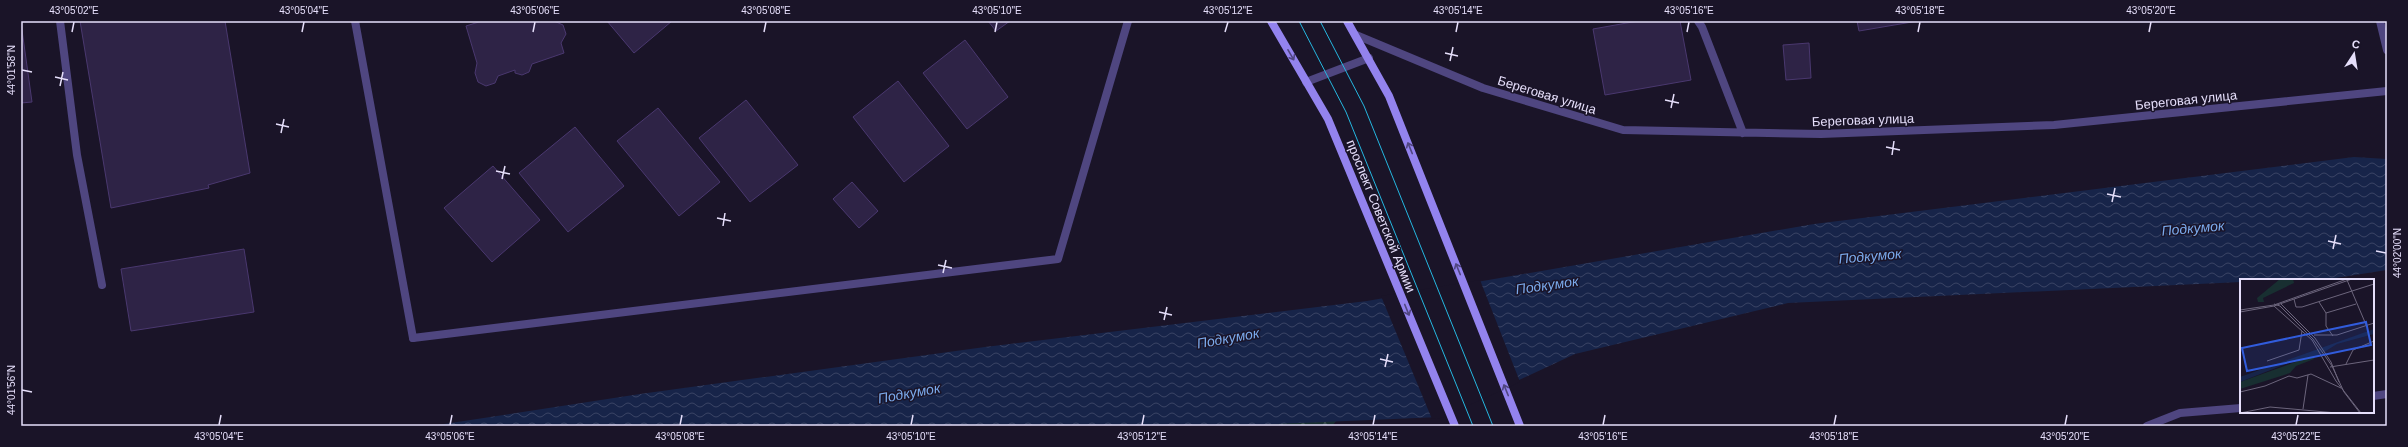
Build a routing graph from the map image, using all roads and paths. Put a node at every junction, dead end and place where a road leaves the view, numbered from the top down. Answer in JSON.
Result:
{"nodes":[{"id":1,"x":60,"y":21,"type":"edge"},
{"id":2,"x":355,"y":21,"type":"edge"},
{"id":3,"x":1128,"y":21,"type":"edge"},
{"id":4,"x":1271,"y":21,"type":"edge"},
{"id":5,"x":1347,"y":21,"type":"edge"},
{"id":6,"x":1698,"y":21,"type":"edge"},
{"id":7,"x":2380,"y":21,"type":"edge"},
{"id":8,"x":1356,"y":35,"type":"junction"},
{"id":9,"x":2387,"y":50,"type":"edge"},
{"id":10,"x":1369,"y":58,"type":"junction"},
{"id":11,"x":1306,"y":82,"type":"junction"},
{"id":12,"x":2387,"y":91,"type":"edge"},
{"id":13,"x":1742,"y":132,"type":"junction"},
{"id":14,"x":102,"y":285,"type":"dead end"},
{"id":15,"x":2387,"y":394,"type":"edge"},
{"id":16,"x":2374,"y":396,"type":"edge"},
{"id":17,"x":2240,"y":408,"type":"edge"},
{"id":18,"x":1455,"y":426,"type":"edge"},
{"id":19,"x":1520,"y":426,"type":"edge"},
{"id":20,"x":2147,"y":426,"type":"edge"}],
"edges":[{"from":1,"to":14,"type":"street"},
{"from":2,"to":3,"type":"street"},
{"from":4,"to":11,"type":"main road","name":"проспект Советской Армии","one_way":true},
{"from":5,"to":8,"type":"main road"},
{"from":6,"to":13,"type":"street"},
{"from":7,"to":9,"type":"street"},
{"from":8,"to":10,"type":"main road"},
{"from":8,"to":13,"type":"street","name":"Береговая улица"},
{"from":10,"to":11,"type":"street"},
{"from":19,"to":10,"type":"main road","one_way":true},
{"from":11,"to":18,"type":"main road","name":"проспект Советской Армии","one_way":true},
{"from":12,"to":13,"type":"street","name":"Береговая улица"},
{"from":15,"to":16,"type":"street"},
{"from":17,"to":20,"type":"street"}]}
